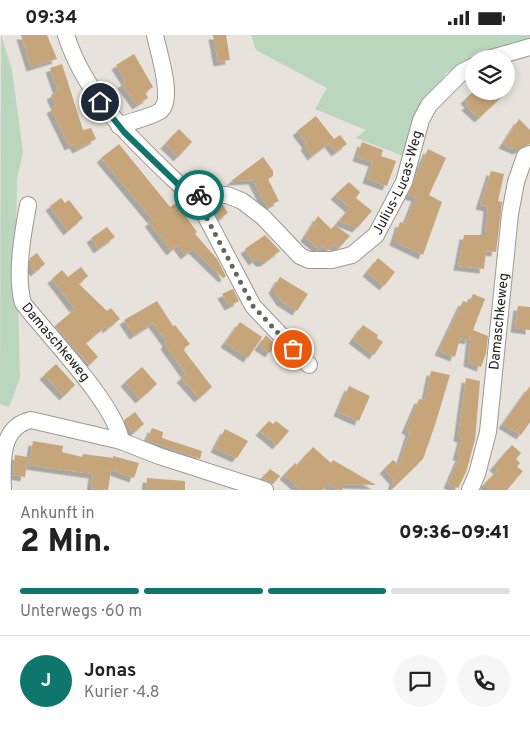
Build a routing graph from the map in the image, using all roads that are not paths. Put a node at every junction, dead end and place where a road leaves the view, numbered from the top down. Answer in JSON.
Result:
{"nodes":[{"id":1,"x":66,"y":35,"type":"edge"},
{"id":2,"x":154,"y":35,"type":"edge"},
{"id":3,"x":530,"y":47,"type":"edge"},
{"id":4,"x":515,"y":51,"type":"edge"},
{"id":5,"x":465,"y":70,"type":"edge"},
{"id":6,"x":119,"y":126,"type":"junction"},
{"id":7,"x":530,"y":154,"type":"edge"},
{"id":8,"x":201,"y":195,"type":"junction"},
{"id":9,"x":28,"y":205,"type":"dead end"},
{"id":10,"x":309,"y":365,"type":"dead end"},
{"id":11,"x":122,"y":441,"type":"junction"},
{"id":12,"x":4,"y":490,"type":"edge"},
{"id":13,"x":265,"y":490,"type":"edge"},
{"id":14,"x":470,"y":490,"type":"edge"}],
"edges":[{"from":1,"to":6,"type":"street","name":"Julius-Lucas-Weg"},
{"from":2,"to":6,"type":"street"},
{"from":3,"to":4,"type":"street"},
{"from":5,"to":8,"type":"street","name":"Julius-Lucas-Weg"},
{"from":6,"to":8,"type":"street","name":"Julius-Lucas-Weg"},
{"from":7,"to":14,"type":"street","name":"Damaschkeweg"},
{"from":8,"to":10,"type":"street"},
{"from":9,"to":11,"type":"street","name":"Damaschkeweg"},
{"from":11,"to":12,"type":"street"},
{"from":11,"to":13,"type":"street"}]}
